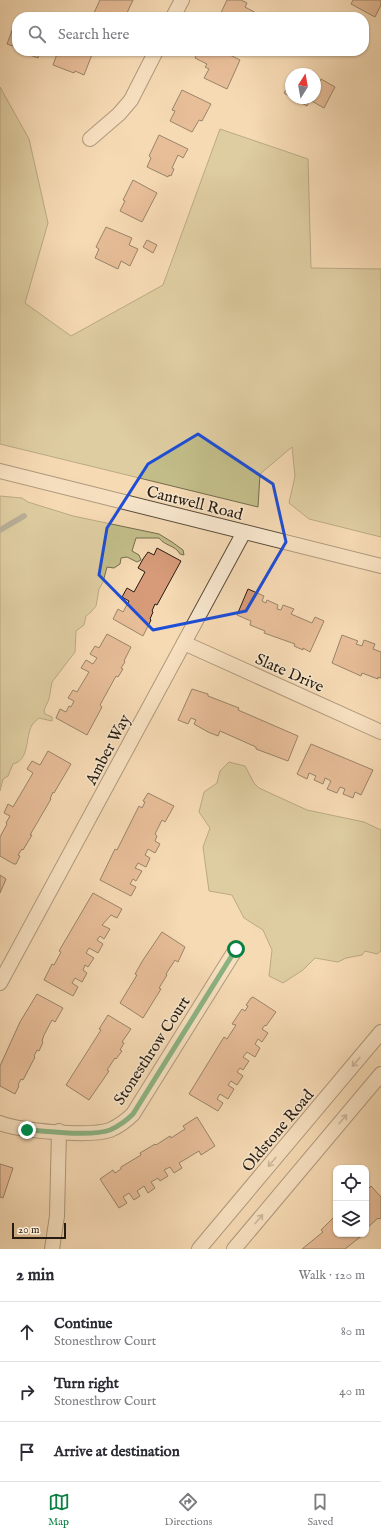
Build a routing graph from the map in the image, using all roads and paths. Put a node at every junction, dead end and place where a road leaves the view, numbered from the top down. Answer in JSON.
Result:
{"nodes":[{"id":1,"x":182,"y":0,"type":"edge"},
{"id":2,"x":176,"y":12,"type":"edge"},
{"id":3,"x":153,"y":56,"type":"edge"},
{"id":4,"x":90,"y":139,"type":"dead end"},
{"id":5,"x":0,"y":471,"type":"edge"},
{"id":6,"x":244,"y":532,"type":"junction"},
{"id":7,"x":381,"y":566,"type":"edge"},
{"id":8,"x":184,"y":643,"type":"junction"},
{"id":9,"x":381,"y":732,"type":"edge"},
{"id":10,"x":236,"y":949,"type":"dead end"},
{"id":11,"x":0,"y":983,"type":"edge"},
{"id":12,"x":381,"y":1032,"type":"edge"},
{"id":13,"x":381,"y":1074,"type":"edge"},
{"id":14,"x":0,"y":1123,"type":"edge"},
{"id":15,"x":60,"y":1131,"type":"junction"},
{"id":16,"x":52,"y":1249,"type":"edge"},
{"id":17,"x":199,"y":1249,"type":"edge"},
{"id":18,"x":234,"y":1249,"type":"edge"}],
"edges":[{"from":1,"to":2,"type":"street"},
{"from":3,"to":4,"type":"street"},
{"from":5,"to":6,"type":"street","name":"Cantwell Road"},
{"from":6,"to":7,"type":"street","name":"Cantwell Road"},
{"from":6,"to":8,"type":"street","name":"Amber Way"},
{"from":8,"to":9,"type":"street","name":"Slate Drive"},
{"from":8,"to":11,"type":"street","name":"Amber Way"},
{"from":10,"to":15,"type":"street","name":"Stonesthrow Court"},
{"from":12,"to":17,"type":"street","name":"Oldstone Road","one_way":true},
{"from":18,"to":13,"type":"street","one_way":true},
{"from":14,"to":15,"type":"street","name":"Stonesthrow Court"},
{"from":15,"to":16,"type":"street"}]}
